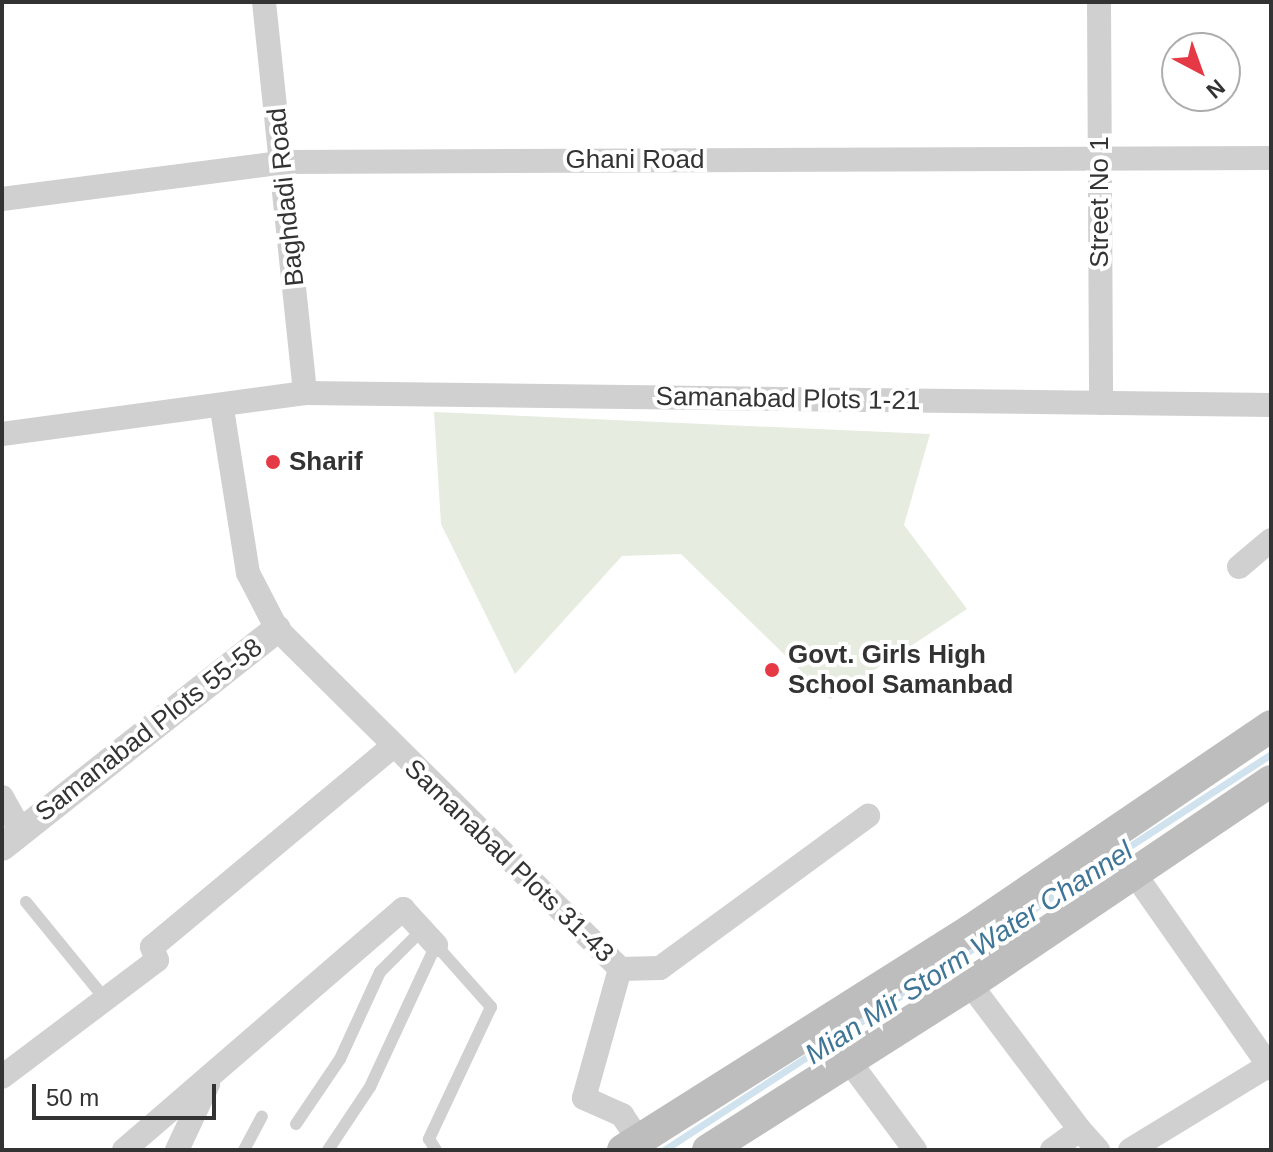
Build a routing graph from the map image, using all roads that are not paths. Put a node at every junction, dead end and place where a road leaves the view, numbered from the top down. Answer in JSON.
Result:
{"nodes":[{"id":1,"x":264,"y":2,"type":"edge"},
{"id":2,"x":1099,"y":2,"type":"edge"},
{"id":3,"x":1100,"y":156,"type":"junction"},
{"id":4,"x":1271,"y":158,"type":"edge"},
{"id":5,"x":285,"y":162,"type":"junction"},
{"id":6,"x":2,"y":199,"type":"edge"},
{"id":7,"x":305,"y":393,"type":"junction"},
{"id":8,"x":1101,"y":403,"type":"junction"},
{"id":9,"x":1271,"y":405,"type":"edge"},
{"id":10,"x":222,"y":409,"type":"junction"},
{"id":11,"x":2,"y":434,"type":"edge"},
{"id":12,"x":1271,"y":540,"type":"edge"},
{"id":13,"x":1239,"y":567,"type":"dead end"},
{"id":14,"x":277,"y":629,"type":"junction"},
{"id":15,"x":1271,"y":726,"type":"edge"},
{"id":16,"x":392,"y":747,"type":"junction"},
{"id":17,"x":1271,"y":781,"type":"edge"},
{"id":18,"x":2,"y":797,"type":"edge"},
{"id":19,"x":868,"y":816,"type":"dead end"},
{"id":20,"x":12,"y":839,"type":"edge"},
{"id":21,"x":1134,"y":873,"type":"junction"},
{"id":22,"x":26,"y":902,"type":"dead end"},
{"id":23,"x":971,"y":930,"type":"junction"},
{"id":24,"x":429,"y":938,"type":"junction"},
{"id":25,"x":620,"y":969,"type":"junction"},
{"id":26,"x":981,"y":977,"type":"junction"},
{"id":27,"x":105,"y":999,"type":"junction"},
{"id":28,"x":849,"y":1061,"type":"junction"},
{"id":29,"x":1270,"y":1066,"type":"edge"},
{"id":30,"x":213,"y":1073,"type":"junction"},
{"id":31,"x":2,"y":1077,"type":"edge"},
{"id":32,"x":262,"y":1116,"type":"dead end"},
{"id":33,"x":296,"y":1124,"type":"dead end"},
{"id":34,"x":1080,"y":1130,"type":"junction"},
{"id":35,"x":631,"y":1145,"type":"edge"},
{"id":36,"x":124,"y":1150,"type":"edge"},
{"id":37,"x":177,"y":1150,"type":"edge"},
{"id":38,"x":244,"y":1150,"type":"edge"},
{"id":39,"x":328,"y":1150,"type":"edge"},
{"id":40,"x":436,"y":1150,"type":"edge"},
{"id":41,"x":708,"y":1150,"type":"edge"},
{"id":42,"x":915,"y":1150,"type":"edge"},
{"id":43,"x":1052,"y":1150,"type":"edge"},
{"id":44,"x":1098,"y":1150,"type":"edge"},
{"id":45,"x":1130,"y":1150,"type":"edge"}],
"edges":[{"from":1,"to":5,"type":"street","name":"Baghdadi Road"},
{"from":2,"to":3,"type":"street","name":"Street No 1"},
{"from":3,"to":4,"type":"street","name":"Ghani Road"},
{"from":3,"to":5,"type":"street","name":"Ghani Road"},
{"from":3,"to":8,"type":"street","name":"Street No 1"},
{"from":5,"to":6,"type":"street","name":"Ghani Road"},
{"from":5,"to":7,"type":"street","name":"Baghdadi Road"},
{"from":7,"to":8,"type":"street","name":"Samanabad Plots 1-21"},
{"from":7,"to":10,"type":"street","name":"Samanabad Plots 1-21"},
{"from":8,"to":9,"type":"street","name":"Samanabad Plots 1-21"},
{"from":10,"to":11,"type":"street","name":"Samanabad Plots 1-21"},
{"from":10,"to":14,"type":"street","name":"Samanabad Plots 31-43"},
{"from":12,"to":13,"type":"street"},
{"from":14,"to":16,"type":"street","name":"Samanabad Plots 31-43"},
{"from":14,"to":20,"type":"street","name":"Samanabad Plots 55-58"},
{"from":15,"to":23,"type":"main road"},
{"from":16,"to":25,"type":"street","name":"Samanabad Plots 31-43"},
{"from":16,"to":27,"type":"street"},
{"from":17,"to":21,"type":"main road"},
{"from":18,"to":20,"type":"street"},
{"from":19,"to":25,"type":"street","name":"Samanabad Plots 31-43"},
{"from":21,"to":26,"type":"main road"},
{"from":21,"to":29,"type":"street"},
{"from":22,"to":27,"type":"lane"},
{"from":23,"to":26,"type":"main road"},
{"from":23,"to":35,"type":"main road"},
{"from":24,"to":30,"type":"street"},
{"from":24,"to":33,"type":"lane"},
{"from":24,"to":39,"type":"lane"},
{"from":24,"to":40,"type":"lane"},
{"from":25,"to":35,"type":"street"},
{"from":26,"to":28,"type":"main road"},
{"from":26,"to":34,"type":"street"},
{"from":27,"to":31,"type":"street"},
{"from":28,"to":41,"type":"main road"},
{"from":28,"to":42,"type":"street"},
{"from":29,"to":45,"type":"street"},
{"from":30,"to":36,"type":"street"},
{"from":30,"to":37,"type":"street"},
{"from":32,"to":38,"type":"lane"},
{"from":34,"to":43,"type":"street"},
{"from":34,"to":44,"type":"street"}]}
